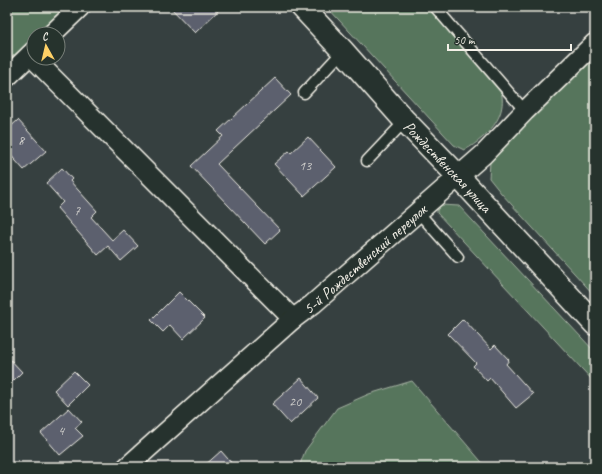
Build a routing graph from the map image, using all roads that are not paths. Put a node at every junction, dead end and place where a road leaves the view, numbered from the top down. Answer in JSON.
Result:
{"nodes":[{"id":1,"x":80,"y":7,"type":"edge"},
{"id":2,"x":302,"y":7,"type":"edge"},
{"id":3,"x":434,"y":7,"type":"edge"},
{"id":4,"x":60,"y":26,"type":"edge"},
{"id":5,"x":595,"y":43,"type":"edge"},
{"id":6,"x":343,"y":51,"type":"junction"},
{"id":7,"x":26,"y":59,"type":"edge"},
{"id":8,"x":45,"y":66,"type":"edge"},
{"id":9,"x":7,"y":77,"type":"edge"},
{"id":10,"x":304,"y":93,"type":"dead end"},
{"id":11,"x":525,"y":111,"type":"junction"},
{"id":12,"x":405,"y":121,"type":"junction"},
{"id":13,"x":367,"y":161,"type":"dead end"},
{"id":14,"x":458,"y":176,"type":"junction"},
{"id":15,"x":418,"y":212,"type":"junction"},
{"id":16,"x":458,"y":257,"type":"dead end"},
{"id":17,"x":293,"y":319,"type":"junction"},
{"id":18,"x":595,"y":324,"type":"edge"},
{"id":19,"x":127,"y":467,"type":"edge"}],
"edges":[{"from":1,"to":4,"type":"street"},
{"from":2,"to":6,"type":"main road","name":"Рождественская улица"},
{"from":3,"to":11,"type":"lane"},
{"from":5,"to":11,"type":"street","name":"5-й Рождественский переулок"},
{"from":6,"to":10,"type":"lane"},
{"from":6,"to":12,"type":"main road","name":"Рождественская улица"},
{"from":7,"to":9,"type":"street"},
{"from":8,"to":17,"type":"street"},
{"from":11,"to":14,"type":"street","name":"5-й Рождественский переулок"},
{"from":12,"to":13,"type":"lane"},
{"from":12,"to":14,"type":"main road","name":"Рождественская улица"},
{"from":14,"to":15,"type":"street","name":"5-й Рождественский переулок"},
{"from":14,"to":18,"type":"main road","name":"Рождественская улица"},
{"from":15,"to":16,"type":"lane"},
{"from":15,"to":17,"type":"street","name":"5-й Рождественский переулок"},
{"from":17,"to":19,"type":"street","name":"5-й Рождественский переулок"}]}
